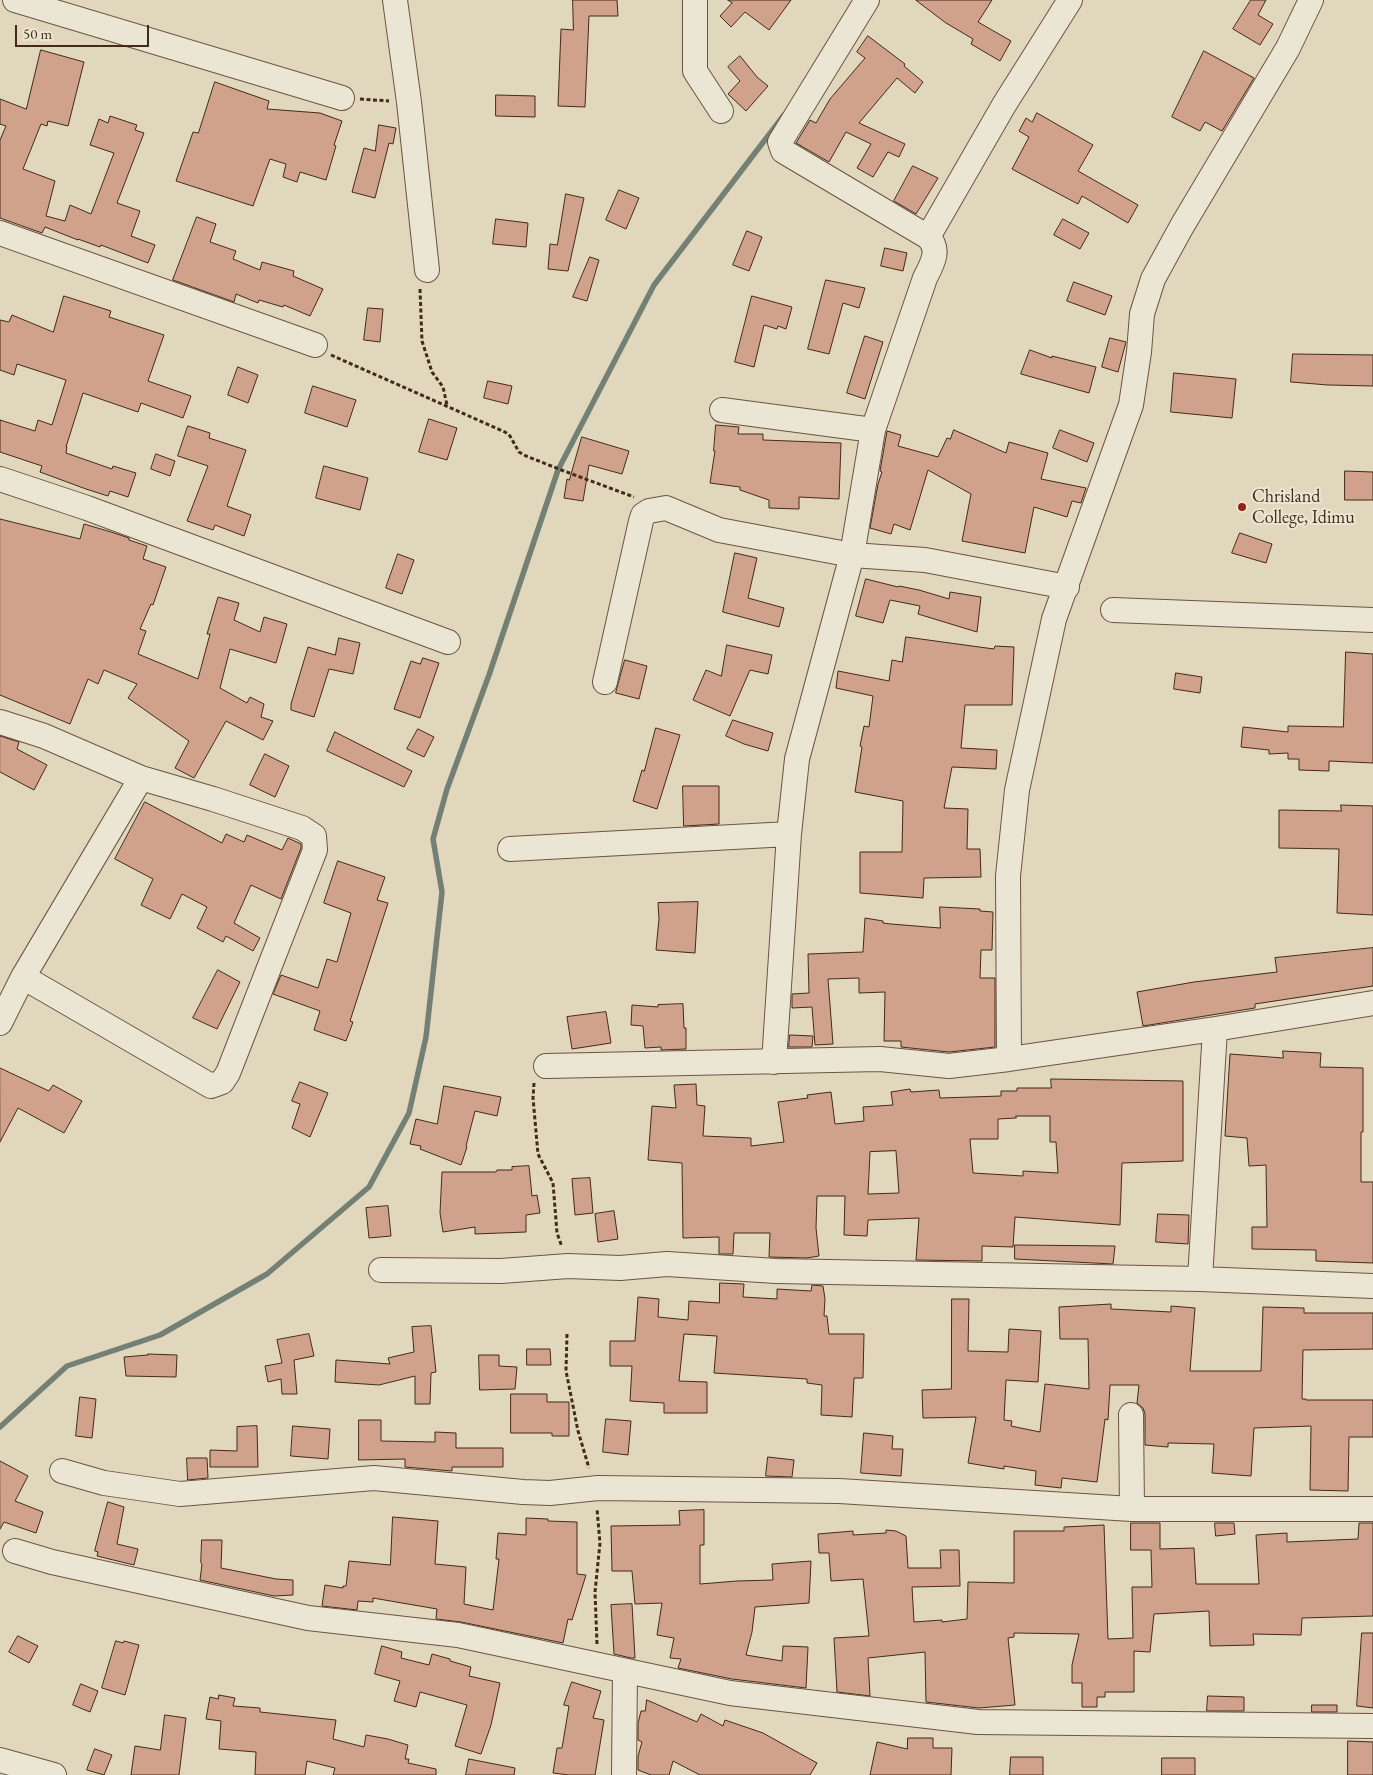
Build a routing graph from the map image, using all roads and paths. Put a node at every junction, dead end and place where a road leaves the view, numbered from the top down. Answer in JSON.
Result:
{"nodes":[{"id":1,"x":15,"y":0,"type":"edge"},
{"id":2,"x":395,"y":0,"type":"edge"},
{"id":3,"x":695,"y":0,"type":"edge"},
{"id":4,"x":866,"y":0,"type":"edge"},
{"id":5,"x":1070,"y":0,"type":"edge"},
{"id":6,"x":1311,"y":0,"type":"edge"},
{"id":7,"x":342,"y":98,"type":"joint"},
{"id":8,"x":409,"y":102,"type":"junction"},
{"id":9,"x":721,"y":111,"type":"dead end"},
{"id":10,"x":0,"y":233,"type":"edge"},
{"id":11,"x":928,"y":237,"type":"junction"},
{"id":12,"x":426,"y":270,"type":"joint"},
{"id":13,"x":315,"y":346,"type":"joint"},
{"id":14,"x":447,"y":405,"type":"junction"},
{"id":15,"x":722,"y":410,"type":"dead end"},
{"id":16,"x":873,"y":430,"type":"junction"},
{"id":17,"x":0,"y":479,"type":"edge"},
{"id":18,"x":666,"y":508,"type":"junction"},
{"id":19,"x":852,"y":555,"type":"junction"},
{"id":20,"x":1067,"y":587,"type":"junction"},
{"id":21,"x":1113,"y":610,"type":"dead end"},
{"id":22,"x":1373,"y":620,"type":"edge"},
{"id":23,"x":448,"y":642,"type":"dead end"},
{"id":24,"x":606,"y":682,"type":"dead end"},
{"id":25,"x":0,"y":722,"type":"edge"},
{"id":26,"x":141,"y":778,"type":"junction"},
{"id":27,"x":789,"y":834,"type":"junction"},
{"id":28,"x":510,"y":849,"type":"dead end"},
{"id":29,"x":23,"y":978,"type":"junction"},
{"id":30,"x":1373,"y":1003,"type":"edge"},
{"id":31,"x":0,"y":1024,"type":"edge"},
{"id":32,"x":1215,"y":1028,"type":"junction"},
{"id":33,"x":1009,"y":1059,"type":"junction"},
{"id":34,"x":774,"y":1062,"type":"junction"},
{"id":35,"x":546,"y":1066,"type":"joint"},
{"id":36,"x":568,"y":1266,"type":"junction"},
{"id":37,"x":381,"y":1270,"type":"dead end"},
{"id":38,"x":1200,"y":1279,"type":"junction"},
{"id":39,"x":1373,"y":1286,"type":"edge"},
{"id":40,"x":1131,"y":1415,"type":"dead end"},
{"id":41,"x":62,"y":1471,"type":"dead end"},
{"id":42,"x":1132,"y":1508,"type":"junction"},
{"id":43,"x":1373,"y":1509,"type":"edge"},
{"id":44,"x":15,"y":1551,"type":"dead end"},
{"id":45,"x":625,"y":1671,"type":"junction"},
{"id":46,"x":1373,"y":1726,"type":"edge"},
{"id":47,"x":0,"y":1760,"type":"edge"},
{"id":48,"x":54,"y":1775,"type":"edge"},
{"id":49,"x":624,"y":1775,"type":"edge"}],
"edges":[{"from":1,"to":7,"type":"street"},
{"from":2,"to":8,"type":"street"},
{"from":3,"to":9,"type":"street"},
{"from":4,"to":11,"type":"street"},
{"from":5,"to":11,"type":"street"},
{"from":6,"to":20,"type":"street"},
{"from":7,"to":8,"type":"path"},
{"from":8,"to":12,"type":"street"},
{"from":10,"to":13,"type":"street"},
{"from":11,"to":16,"type":"street"},
{"from":12,"to":14,"type":"path"},
{"from":13,"to":14,"type":"path"},
{"from":14,"to":18,"type":"path"},
{"from":15,"to":16,"type":"street"},
{"from":16,"to":19,"type":"street"},
{"from":17,"to":23,"type":"street"},
{"from":18,"to":19,"type":"street"},
{"from":18,"to":24,"type":"street"},
{"from":19,"to":20,"type":"street"},
{"from":19,"to":27,"type":"street"},
{"from":20,"to":33,"type":"street"},
{"from":21,"to":22,"type":"street"},
{"from":25,"to":26,"type":"street"},
{"from":26,"to":29,"type":"street"},
{"from":26,"to":29,"type":"street"},
{"from":27,"to":28,"type":"street"},
{"from":27,"to":34,"type":"street"},
{"from":29,"to":31,"type":"street"},
{"from":30,"to":32,"type":"street"},
{"from":32,"to":33,"type":"street"},
{"from":32,"to":38,"type":"street"},
{"from":33,"to":34,"type":"street"},
{"from":34,"to":35,"type":"street"},
{"from":35,"to":36,"type":"path"},
{"from":36,"to":37,"type":"street"},
{"from":36,"to":38,"type":"street"},
{"from":38,"to":39,"type":"street"},
{"from":40,"to":42,"type":"street"},
{"from":41,"to":42,"type":"street"},
{"from":42,"to":43,"type":"street"},
{"from":44,"to":45,"type":"street"},
{"from":45,"to":46,"type":"street"},
{"from":45,"to":49,"type":"street"},
{"from":47,"to":48,"type":"street"}]}
